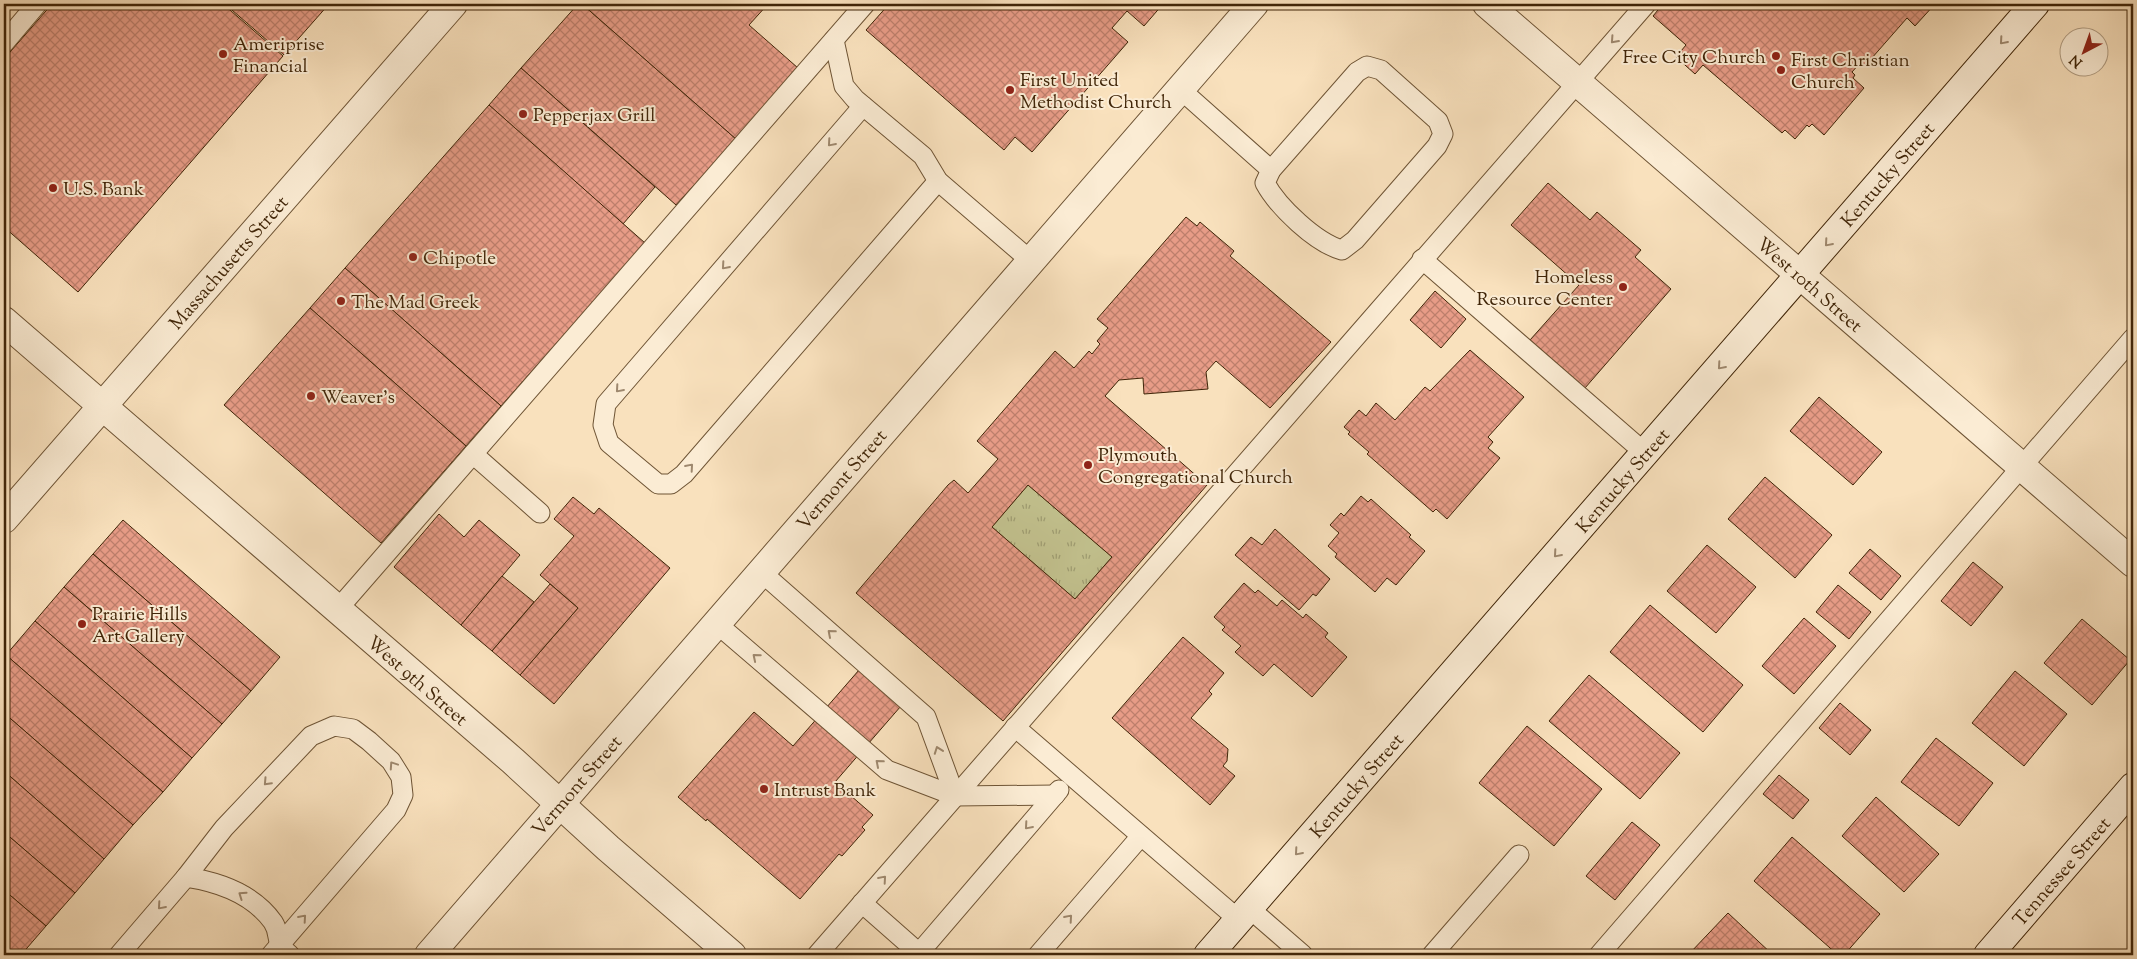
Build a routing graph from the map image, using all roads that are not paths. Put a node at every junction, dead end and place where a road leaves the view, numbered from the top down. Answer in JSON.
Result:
{"nodes":[{"id":1,"x":38,"y":4,"type":"edge"},
{"id":2,"x":453,"y":4,"type":"edge"},
{"id":3,"x":865,"y":4,"type":"edge"},
{"id":4,"x":1254,"y":4,"type":"edge"},
{"id":5,"x":1487,"y":4,"type":"edge"},
{"id":6,"x":1646,"y":4,"type":"edge"},
{"id":7,"x":2035,"y":4,"type":"edge"},
{"id":8,"x":834,"y":40,"type":"junction"},
{"id":9,"x":4,"y":43,"type":"edge"},
{"id":10,"x":1577,"y":82,"type":"junction"},
{"id":11,"x":1180,"y":89,"type":"junction"},
{"id":12,"x":863,"y":106,"type":"junction"},
{"id":13,"x":1271,"y":170,"type":"junction"},
{"id":14,"x":938,"y":181,"type":"junction"},
{"id":15,"x":1422,"y":259,"type":"junction"},
{"id":16,"x":1031,"y":261,"type":"junction"},
{"id":17,"x":1800,"y":275,"type":"junction"},
{"id":18,"x":4,"y":321,"type":"edge"},
{"id":19,"x":2133,"y":338,"type":"edge"},
{"id":20,"x":102,"y":406,"type":"junction"},
{"id":21,"x":1645,"y":453,"type":"junction"},
{"id":22,"x":473,"y":454,"type":"junction"},
{"id":23,"x":2022,"y":467,"type":"junction"},
{"id":24,"x":540,"y":513,"type":"dead end"},
{"id":25,"x":4,"y":519,"type":"edge"},
{"id":26,"x":2133,"y":564,"type":"edge"},
{"id":27,"x":761,"y":572,"type":"junction"},
{"id":28,"x":337,"y":610,"type":"junction"},
{"id":29,"x":716,"y":623,"type":"junction"},
{"id":30,"x":1016,"y":727,"type":"junction"},
{"id":31,"x":1071,"y":775,"type":"junction"},
{"id":32,"x":2133,"y":787,"type":"edge"},
{"id":33,"x":1055,"y":795,"type":"junction"},
{"id":34,"x":955,"y":796,"type":"junction"},
{"id":35,"x":560,"y":804,"type":"junction"},
{"id":36,"x":1141,"y":836,"type":"junction"},
{"id":37,"x":1519,"y":855,"type":"dead end"},
{"id":38,"x":186,"y":877,"type":"junction"},
{"id":39,"x":862,"y":903,"type":"junction"},
{"id":40,"x":1244,"y":914,"type":"junction"},
{"id":41,"x":280,"y":952,"type":"edge"},
{"id":42,"x":920,"y":954,"type":"edge"},
{"id":43,"x":119,"y":955,"type":"edge"},
{"id":44,"x":429,"y":955,"type":"edge"},
{"id":45,"x":732,"y":955,"type":"edge"},
{"id":46,"x":817,"y":955,"type":"edge"},
{"id":47,"x":1038,"y":955,"type":"edge"},
{"id":48,"x":1208,"y":955,"type":"edge"},
{"id":49,"x":1303,"y":955,"type":"edge"},
{"id":50,"x":1432,"y":955,"type":"edge"},
{"id":51,"x":1599,"y":955,"type":"edge"},
{"id":52,"x":1988,"y":955,"type":"edge"}],
"edges":[{"from":1,"to":9,"type":"lane"},
{"from":2,"to":20,"type":"street","name":"Massachusetts Street"},
{"from":3,"to":8,"type":"lane"},
{"from":4,"to":11,"type":"street","name":"Vermont Street"},
{"from":5,"to":10,"type":"street","name":"West 10th Street"},
{"from":6,"to":10,"type":"lane","one_way":true},
{"from":7,"to":17,"type":"street","name":"Kentucky Street","one_way":true},
{"from":8,"to":12,"type":"lane"},
{"from":8,"to":22,"type":"lane"},
{"from":10,"to":15,"type":"lane"},
{"from":10,"to":17,"type":"street","name":"West 10th Street"},
{"from":11,"to":13,"type":"lane"},
{"from":11,"to":16,"type":"street","name":"Vermont Street"},
{"from":12,"to":14,"type":"lane"},
{"from":12,"to":14,"type":"lane","one_way":true},
{"from":13,"to":13,"type":"lane"},
{"from":14,"to":16,"type":"lane"},
{"from":15,"to":21,"type":"lane"},
{"from":15,"to":30,"type":"lane"},
{"from":16,"to":27,"type":"street","name":"Vermont Street"},
{"from":17,"to":21,"type":"street","name":"Kentucky Street","one_way":true},
{"from":17,"to":23,"type":"street","name":"West 10th Street"},
{"from":18,"to":20,"type":"street","name":"West 9th Street"},
{"from":19,"to":23,"type":"lane"},
{"from":20,"to":25,"type":"street","name":"Massachusetts Street"},
{"from":20,"to":28,"type":"street","name":"West 9th Street"},
{"from":21,"to":40,"type":"street","name":"Kentucky Street","one_way":true},
{"from":22,"to":24,"type":"lane"},
{"from":22,"to":28,"type":"lane"},
{"from":23,"to":26,"type":"street","name":"West 10th Street"},
{"from":23,"to":51,"type":"lane"},
{"from":27,"to":29,"type":"street","name":"Vermont Street"},
{"from":34,"to":27,"type":"lane","one_way":true},
{"from":28,"to":35,"type":"street","name":"West 9th Street"},
{"from":34,"to":29,"type":"lane","one_way":true},
{"from":29,"to":35,"type":"street","name":"Vermont Street"},
{"from":30,"to":31,"type":"lane"},
{"from":30,"to":34,"type":"lane"},
{"from":31,"to":33,"type":"lane"},
{"from":31,"to":36,"type":"lane"},
{"from":32,"to":52,"type":"street","name":"Tennessee Street"},
{"from":33,"to":34,"type":"lane"},
{"from":33,"to":42,"type":"lane","one_way":true},
{"from":39,"to":34,"type":"lane","one_way":true},
{"from":35,"to":44,"type":"street","name":"Vermont Street"},
{"from":35,"to":45,"type":"street","name":"West 9th Street"},
{"from":36,"to":40,"type":"lane"},
{"from":47,"to":36,"type":"lane","one_way":true},
{"from":37,"to":50,"type":"lane"},
{"from":41,"to":38,"type":"lane","one_way":true},
{"from":41,"to":38,"type":"lane","one_way":true},
{"from":38,"to":43,"type":"lane","one_way":true},
{"from":39,"to":42,"type":"lane"},
{"from":39,"to":46,"type":"lane"},
{"from":40,"to":48,"type":"street","name":"Kentucky Street"},
{"from":40,"to":49,"type":"lane"}]}
